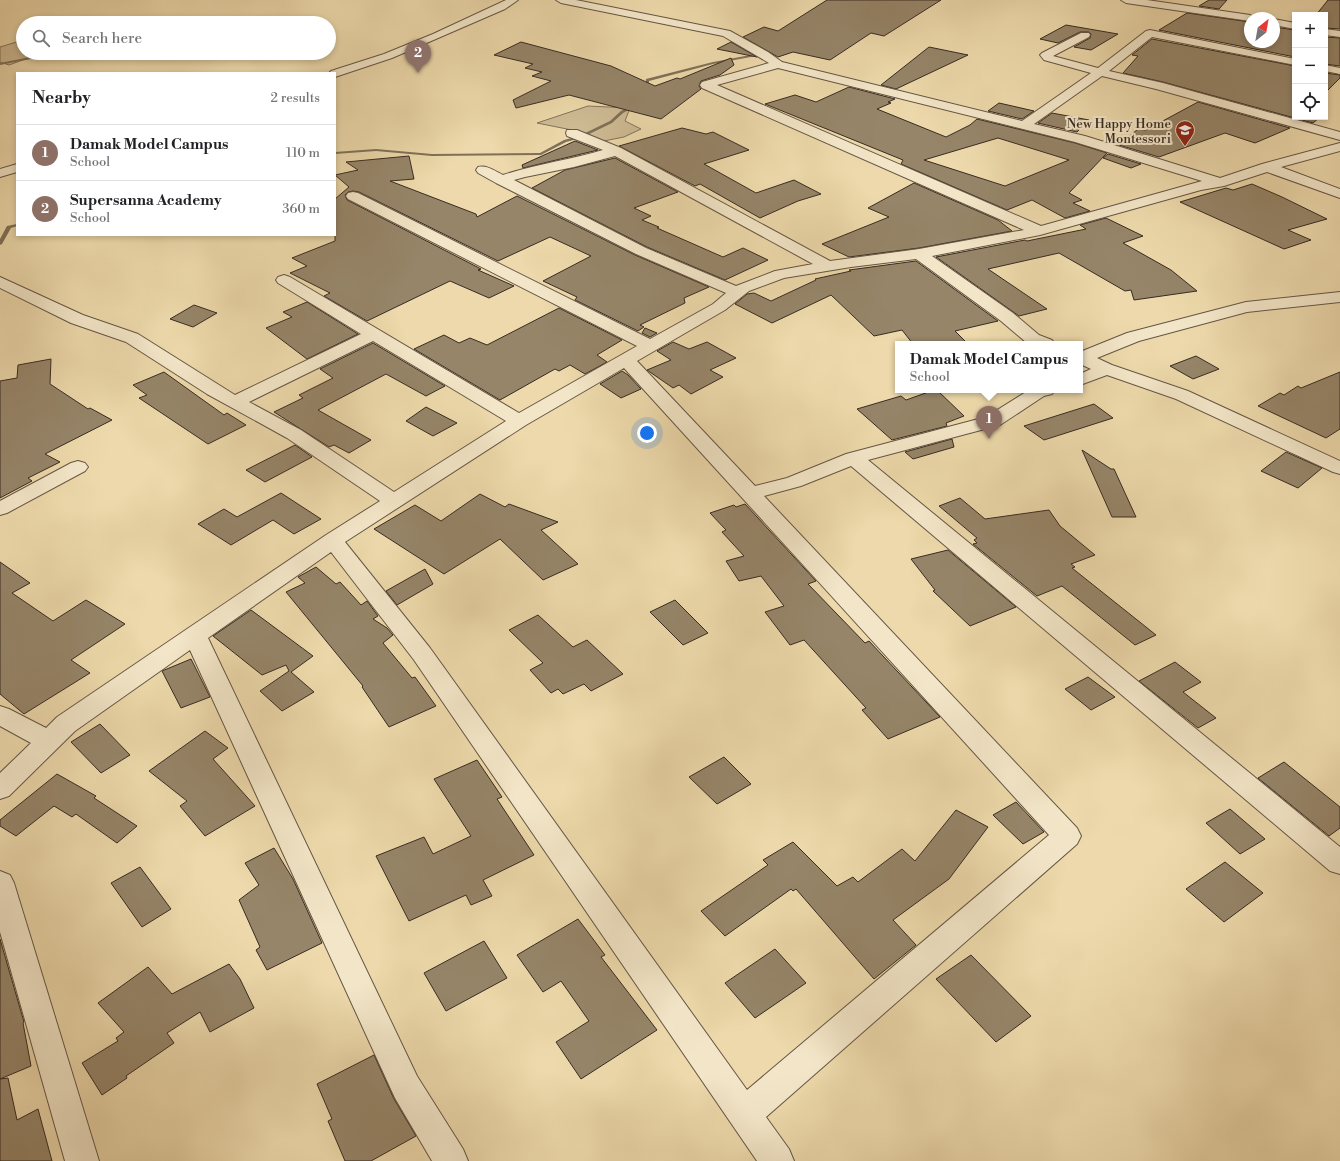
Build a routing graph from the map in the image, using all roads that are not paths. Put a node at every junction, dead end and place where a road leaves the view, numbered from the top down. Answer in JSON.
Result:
{"nodes":[{"id":1,"x":513,"y":0,"type":"edge"},
{"id":2,"x":561,"y":0,"type":"edge"},
{"id":3,"x":1126,"y":0,"type":"edge"},
{"id":4,"x":1244,"y":17,"type":"edge"},
{"id":5,"x":1280,"y":23,"type":"edge"},
{"id":6,"x":1292,"y":25,"type":"edge"},
{"id":7,"x":1328,"y":32,"type":"edge"},
{"id":8,"x":1340,"y":34,"type":"edge"},
{"id":9,"x":1085,"y":35,"type":"dead end"},
{"id":10,"x":1292,"y":61,"type":"edge"},
{"id":11,"x":778,"y":64,"type":"junction"},
{"id":12,"x":1328,"y":69,"type":"edge"},
{"id":13,"x":1340,"y":71,"type":"edge"},
{"id":14,"x":1100,"y":72,"type":"junction"},
{"id":15,"x":336,"y":73,"type":"edge"},
{"id":16,"x":1024,"y":125,"type":"junction"},
{"id":17,"x":572,"y":133,"type":"dead end"},
{"id":18,"x":1340,"y":136,"type":"edge"},
{"id":19,"x":1340,"y":147,"type":"edge"},
{"id":20,"x":616,"y":150,"type":"junction"},
{"id":21,"x":1267,"y":167,"type":"junction"},
{"id":22,"x":16,"y":168,"type":"edge"},
{"id":23,"x":483,"y":170,"type":"dead end"},
{"id":24,"x":0,"y":173,"type":"edge"},
{"id":25,"x":501,"y":180,"type":"junction"},
{"id":26,"x":1219,"y":183,"type":"junction"},
{"id":27,"x":1340,"y":194,"type":"edge"},
{"id":28,"x":353,"y":196,"type":"dead end"},
{"id":29,"x":1040,"y":231,"type":"junction"},
{"id":30,"x":919,"y":254,"type":"junction"},
{"id":31,"x":828,"y":266,"type":"junction"},
{"id":32,"x":284,"y":280,"type":"dead end"},
{"id":33,"x":0,"y":282,"type":"edge"},
{"id":34,"x":737,"y":292,"type":"junction"},
{"id":35,"x":1340,"y":297,"type":"edge"},
{"id":36,"x":374,"y":334,"type":"junction"},
{"id":37,"x":1038,"y":341,"type":"edge"},
{"id":38,"x":650,"y":346,"type":"junction"},
{"id":39,"x":1083,"y":356,"type":"edge"},
{"id":40,"x":1083,"y":358,"type":"edge"},
{"id":41,"x":626,"y":360,"type":"junction"},
{"id":42,"x":1106,"y":369,"type":"junction"},
{"id":43,"x":1083,"y":379,"type":"edge"},
{"id":44,"x":1036,"y":393,"type":"edge"},
{"id":45,"x":235,"y":402,"type":"junction"},
{"id":46,"x":519,"y":421,"type":"junction"},
{"id":47,"x":853,"y":458,"type":"junction"},
{"id":48,"x":78,"y":467,"type":"dead end"},
{"id":49,"x":1340,"y":468,"type":"edge"},
{"id":50,"x":750,"y":494,"type":"junction"},
{"id":51,"x":394,"y":501,"type":"junction"},
{"id":52,"x":0,"y":509,"type":"edge"},
{"id":53,"x":333,"y":540,"type":"junction"},
{"id":54,"x":195,"y":635,"type":"junction"},
{"id":55,"x":0,"y":715,"type":"edge"},
{"id":56,"x":48,"y":741,"type":"junction"},
{"id":57,"x":0,"y":788,"type":"edge"},
{"id":58,"x":1340,"y":863,"type":"edge"},
{"id":59,"x":0,"y":883,"type":"edge"},
{"id":60,"x":744,"y":1114,"type":"junction"},
{"id":61,"x":82,"y":1161,"type":"edge"},
{"id":62,"x":451,"y":1161,"type":"edge"},
{"id":63,"x":777,"y":1161,"type":"edge"}],
"edges":[{"from":1,"to":15,"type":"street"},
{"from":2,"to":11,"type":"street"},
{"from":3,"to":4,"type":"street"},
{"from":5,"to":6,"type":"street"},
{"from":7,"to":8,"type":"street"},
{"from":9,"to":14,"type":"street"},
{"from":10,"to":14,"type":"street"},
{"from":11,"to":16,"type":"street"},
{"from":11,"to":29,"type":"street"},
{"from":12,"to":13,"type":"street"},
{"from":14,"to":16,"type":"street"},
{"from":14,"to":18,"type":"street"},
{"from":16,"to":26,"type":"street"},
{"from":17,"to":20,"type":"street"},
{"from":19,"to":21,"type":"street"},
{"from":20,"to":25,"type":"street"},
{"from":20,"to":31,"type":"street"},
{"from":21,"to":26,"type":"street"},
{"from":21,"to":27,"type":"street"},
{"from":22,"to":24,"type":"street"},
{"from":23,"to":25,"type":"street"},
{"from":25,"to":34,"type":"street"},
{"from":26,"to":29,"type":"street"},
{"from":28,"to":38,"type":"street"},
{"from":29,"to":30,"type":"street"},
{"from":30,"to":31,"type":"street"},
{"from":30,"to":37,"type":"street"},
{"from":31,"to":34,"type":"street"},
{"from":32,"to":36,"type":"street"},
{"from":33,"to":45,"type":"street"},
{"from":34,"to":38,"type":"street"},
{"from":35,"to":39,"type":"street"},
{"from":36,"to":45,"type":"street"},
{"from":36,"to":46,"type":"street"},
{"from":38,"to":41,"type":"street"},
{"from":40,"to":42,"type":"street"},
{"from":41,"to":46,"type":"street"},
{"from":41,"to":50,"type":"street"},
{"from":42,"to":43,"type":"street"},
{"from":42,"to":49,"type":"street"},
{"from":44,"to":47,"type":"street"},
{"from":45,"to":51,"type":"street"},
{"from":46,"to":51,"type":"street"},
{"from":47,"to":50,"type":"street"},
{"from":47,"to":58,"type":"street"},
{"from":48,"to":52,"type":"street"},
{"from":50,"to":60,"type":"street"},
{"from":51,"to":53,"type":"street"},
{"from":53,"to":54,"type":"street"},
{"from":53,"to":60,"type":"street"},
{"from":54,"to":56,"type":"street"},
{"from":54,"to":62,"type":"street"},
{"from":55,"to":56,"type":"street"},
{"from":56,"to":57,"type":"street"},
{"from":59,"to":61,"type":"street"},
{"from":60,"to":63,"type":"street"}]}
